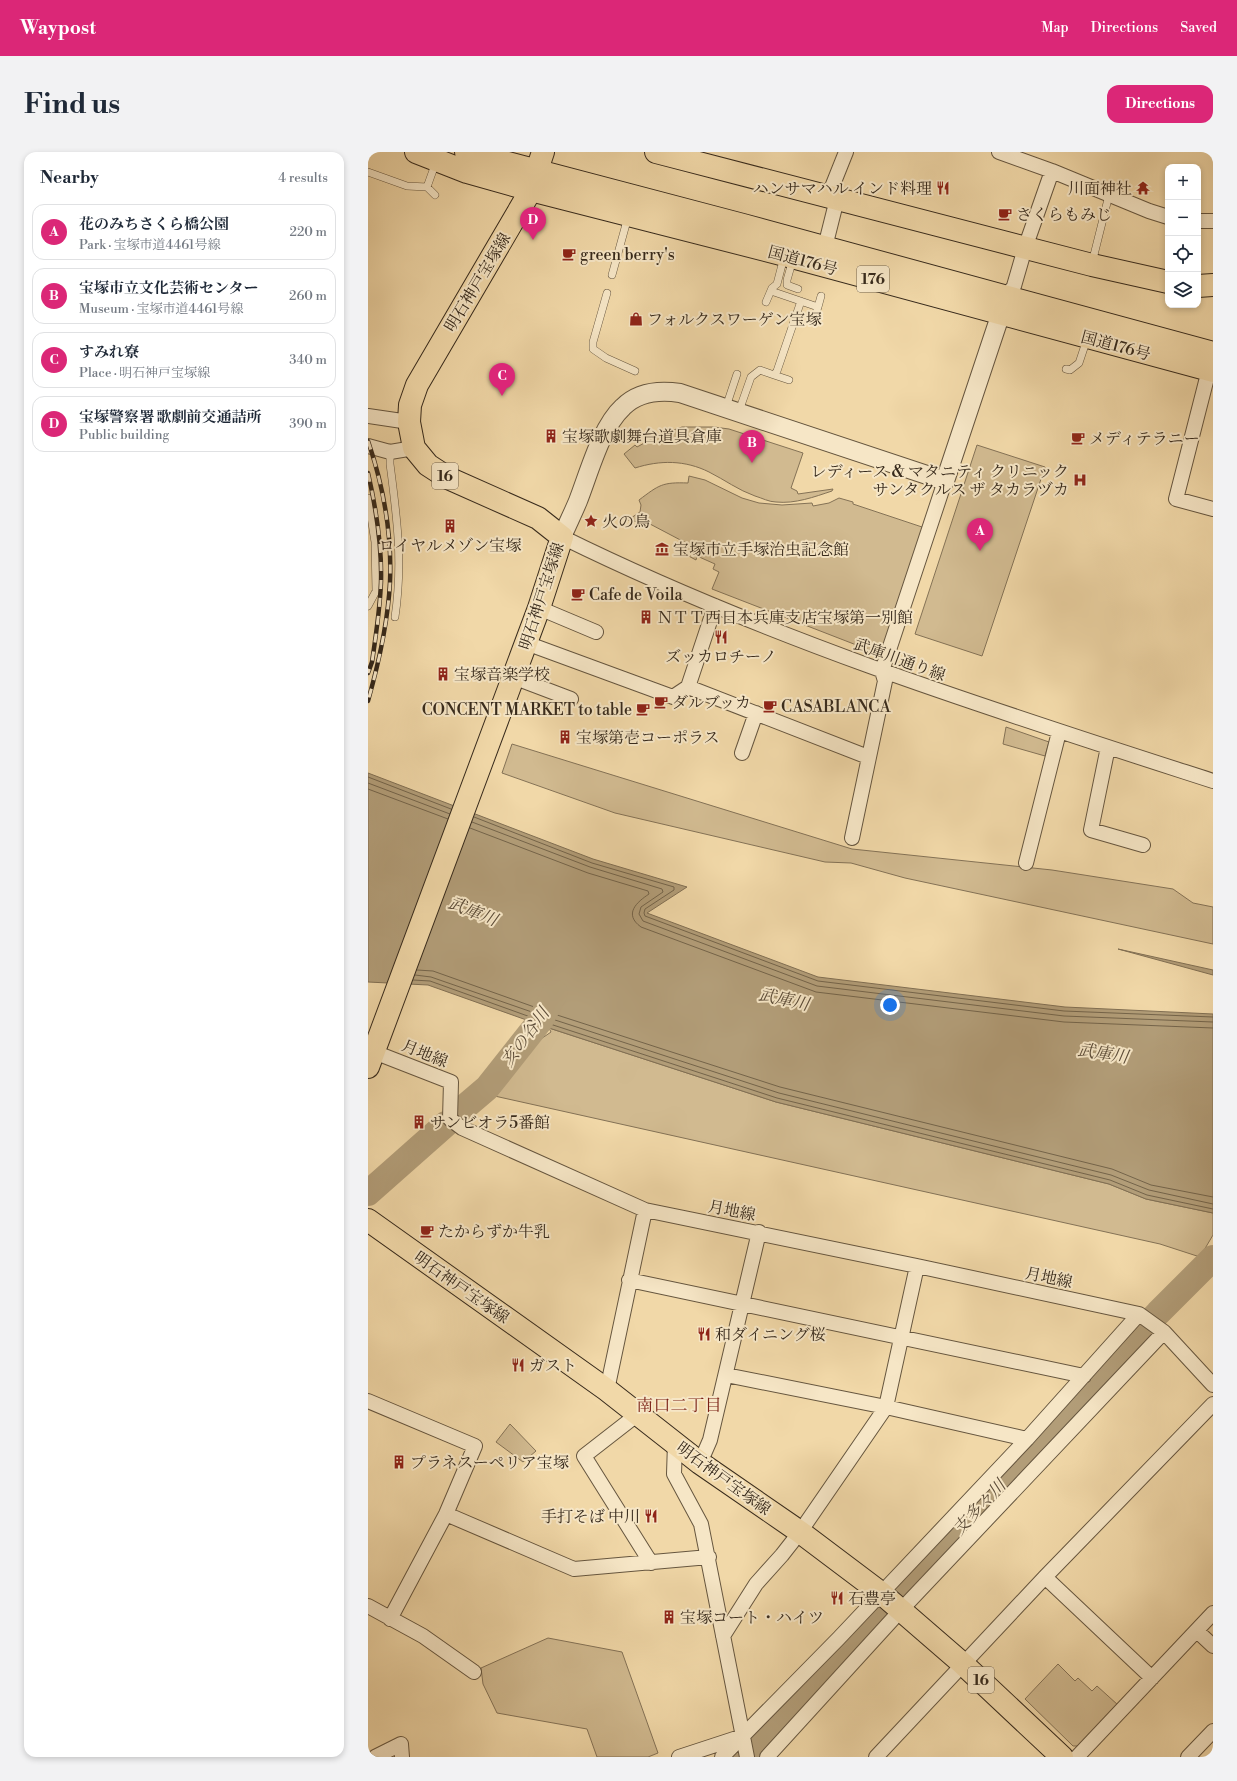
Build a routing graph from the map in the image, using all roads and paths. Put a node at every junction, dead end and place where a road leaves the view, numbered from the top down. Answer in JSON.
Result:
{"nodes":[{"id":1,"x":416,"y":152,"type":"edge"},
{"id":2,"x":466,"y":152,"type":"edge"},
{"id":3,"x":656,"y":152,"type":"edge"},
{"id":4,"x":846,"y":152,"type":"edge"},
{"id":5,"x":999,"y":152,"type":"edge"},
{"id":6,"x":437,"y":160,"type":"junction"},
{"id":7,"x":537,"y":171,"type":"edge"},
{"id":8,"x":1052,"y":171,"type":"junction"},
{"id":9,"x":368,"y":172,"type":"edge"},
{"id":10,"x":427,"y":187,"type":"junction"},
{"id":11,"x":435,"y":195,"type":"dead end"},
{"id":12,"x":1109,"y":195,"type":"junction"},
{"id":13,"x":833,"y":198,"type":"junction"},
{"id":14,"x":628,"y":215,"type":"junction"},
{"id":15,"x":1165,"y":216,"type":"edge"},
{"id":16,"x":1201,"y":221,"type":"edge"},
{"id":17,"x":1213,"y":221,"type":"edge"},
{"id":18,"x":825,"y":247,"type":"junction"},
{"id":19,"x":1025,"y":248,"type":"junction"},
{"id":20,"x":789,"y":256,"type":"junction"},
{"id":21,"x":1092,"y":265,"type":"junction"},
{"id":22,"x":612,"y":275,"type":"dead end"},
{"id":23,"x":1165,"y":281,"type":"edge"},
{"id":24,"x":1213,"y":285,"type":"edge"},
{"id":25,"x":1201,"y":286,"type":"edge"},
{"id":26,"x":798,"y":289,"type":"dead end"},
{"id":27,"x":771,"y":291,"type":"junction"},
{"id":28,"x":607,"y":293,"type":"dead end"},
{"id":29,"x":821,"y":296,"type":"dead end"},
{"id":30,"x":801,"y":301,"type":"junction"},
{"id":31,"x":766,"y":302,"type":"dead end"},
{"id":32,"x":1004,"y":305,"type":"junction"},
{"id":33,"x":818,"y":307,"type":"junction"},
{"id":34,"x":813,"y":322,"type":"dead end"},
{"id":35,"x":1087,"y":337,"type":"junction"},
{"id":36,"x":1212,"y":363,"type":"edge"},
{"id":37,"x":1066,"y":368,"type":"dead end"},
{"id":38,"x":635,"y":371,"type":"dead end"},
{"id":39,"x":737,"y":374,"type":"dead end"},
{"id":40,"x":774,"y":375,"type":"junction"},
{"id":41,"x":789,"y":380,"type":"dead end"},
{"id":42,"x":732,"y":409,"type":"junction"},
{"id":43,"x":368,"y":416,"type":"edge"},
{"id":44,"x":409,"y":422,"type":"junction"},
{"id":45,"x":368,"y":446,"type":"edge"},
{"id":46,"x":414,"y":448,"type":"junction"},
{"id":47,"x":390,"y":452,"type":"junction"},
{"id":48,"x":945,"y":481,"type":"junction"},
{"id":49,"x":368,"y":498,"type":"edge"},
{"id":50,"x":1213,"y":509,"type":"edge"},
{"id":51,"x":562,"y":537,"type":"junction"},
{"id":52,"x":368,"y":606,"type":"edge"},
{"id":53,"x":715,"y":606,"type":"junction"},
{"id":54,"x":539,"y":608,"type":"junction"},
{"id":55,"x":395,"y":617,"type":"dead end"},
{"id":56,"x":596,"y":632,"type":"dead end"},
{"id":57,"x":526,"y":642,"type":"junction"},
{"id":58,"x":882,"y":671,"type":"junction"},
{"id":59,"x":513,"y":677,"type":"junction"},
{"id":60,"x":688,"y":687,"type":"junction"},
{"id":61,"x":572,"y":699,"type":"dead end"},
{"id":62,"x":756,"y":713,"type":"junction"},
{"id":63,"x":1059,"y":732,"type":"junction"},
{"id":64,"x":1108,"y":747,"type":"junction"},
{"id":65,"x":742,"y":753,"type":"dead end"},
{"id":66,"x":868,"y":757,"type":"junction"},
{"id":67,"x":1213,"y":781,"type":"edge"},
{"id":68,"x":852,"y":838,"type":"dead end"},
{"id":69,"x":1143,"y":845,"type":"dead end"},
{"id":70,"x":1026,"y":863,"type":"dead end"},
{"id":71,"x":373,"y":1055,"type":"edge"},
{"id":72,"x":645,"y":1210,"type":"junction"},
{"id":73,"x":368,"y":1220,"type":"edge"},
{"id":74,"x":759,"y":1232,"type":"junction"},
{"id":75,"x":917,"y":1266,"type":"junction"},
{"id":76,"x":629,"y":1280,"type":"junction"},
{"id":77,"x":742,"y":1304,"type":"junction"},
{"id":78,"x":1141,"y":1316,"type":"junction"},
{"id":79,"x":1162,"y":1331,"type":"junction"},
{"id":80,"x":901,"y":1337,"type":"junction"},
{"id":81,"x":726,"y":1375,"type":"junction"},
{"id":82,"x":1084,"y":1376,"type":"junction"},
{"id":83,"x":1213,"y":1385,"type":"edge"},
{"id":84,"x":606,"y":1390,"type":"junction"},
{"id":85,"x":368,"y":1401,"type":"edge"},
{"id":86,"x":1213,"y":1404,"type":"edge"},
{"id":87,"x":886,"y":1407,"type":"junction"},
{"id":88,"x":638,"y":1414,"type":"junction"},
{"id":89,"x":1027,"y":1439,"type":"junction"},
{"id":90,"x":675,"y":1443,"type":"junction"},
{"id":91,"x":700,"y":1463,"type":"junction"},
{"id":92,"x":446,"y":1514,"type":"junction"},
{"id":93,"x":800,"y":1532,"type":"junction"},
{"id":94,"x":709,"y":1557,"type":"junction"},
{"id":95,"x":651,"y":1563,"type":"junction"},
{"id":96,"x":1045,"y":1577,"type":"junction"},
{"id":97,"x":891,"y":1602,"type":"junction"},
{"id":98,"x":368,"y":1606,"type":"edge"},
{"id":99,"x":1213,"y":1613,"type":"edge"},
{"id":100,"x":390,"y":1619,"type":"junction"},
{"id":101,"x":1197,"y":1631,"type":"junction"},
{"id":102,"x":723,"y":1636,"type":"junction"},
{"id":103,"x":1213,"y":1646,"type":"edge"},
{"id":104,"x":963,"y":1664,"type":"junction"},
{"id":105,"x":474,"y":1672,"type":"dead end"},
{"id":106,"x":1152,"y":1678,"type":"junction"},
{"id":107,"x":1213,"y":1730,"type":"edge"},
{"id":108,"x":743,"y":1739,"type":"junction"},
{"id":109,"x":375,"y":1757,"type":"edge"},
{"id":110,"x":402,"y":1757,"type":"edge"},
{"id":111,"x":679,"y":1757,"type":"edge"},
{"id":112,"x":722,"y":1757,"type":"edge"},
{"id":113,"x":747,"y":1757,"type":"edge"},
{"id":114,"x":767,"y":1757,"type":"edge"},
{"id":115,"x":876,"y":1757,"type":"edge"},
{"id":116,"x":1062,"y":1757,"type":"edge"},
{"id":117,"x":1077,"y":1757,"type":"edge"},
{"id":118,"x":1188,"y":1757,"type":"edge"}],
"edges":[{"from":1,"to":6,"type":"main road","name":"国道176号","number":"176"},
{"from":2,"to":7,"type":"main road","name":"国道176号","number":"176"},
{"from":3,"to":13,"type":"main road"},
{"from":4,"to":13,"type":"street"},
{"from":5,"to":8,"type":"street"},
{"from":6,"to":7,"type":"main road","name":"国道176号","number":"176"},
{"from":6,"to":10,"type":"lane"},
{"from":7,"to":14,"type":"main road","name":"国道176号","number":"176"},
{"from":7,"to":18,"type":"main road","name":"国道176号","number":"176"},
{"from":7,"to":44,"type":"main road","name":"明石神戸宝塚線","number":"16"},
{"from":8,"to":12,"type":"street"},
{"from":8,"to":19,"type":"street"},
{"from":9,"to":10,"type":"lane"},
{"from":10,"to":11,"type":"lane"},
{"from":12,"to":15,"type":"street"},
{"from":12,"to":21,"type":"lane"},
{"from":13,"to":18,"type":"street"},
{"from":13,"to":19,"type":"main road"},
{"from":14,"to":20,"type":"main road","name":"国道176号","number":"176"},
{"from":14,"to":22,"type":"lane"},
{"from":16,"to":17,"type":"street"},
{"from":18,"to":32,"type":"main road","name":"国道176号","number":"176"},
{"from":19,"to":21,"type":"main road"},
{"from":19,"to":32,"type":"street"},
{"from":20,"to":26,"type":"lane"},
{"from":20,"to":27,"type":"lane"},
{"from":20,"to":32,"type":"main road","name":"国道176号","number":"176"},
{"from":21,"to":23,"type":"main road"},
{"from":24,"to":25,"type":"main road"},
{"from":27,"to":30,"type":"lane"},
{"from":27,"to":31,"type":"lane"},
{"from":28,"to":38,"type":"lane"},
{"from":29,"to":33,"type":"lane"},
{"from":30,"to":33,"type":"lane"},
{"from":30,"to":40,"type":"lane"},
{"from":32,"to":35,"type":"main road","name":"国道176号","number":"176"},
{"from":32,"to":36,"type":"main road","name":"国道176号","number":"176"},
{"from":32,"to":48,"type":"street"},
{"from":33,"to":34,"type":"lane"},
{"from":35,"to":36,"type":"main road","name":"国道176号","number":"176"},
{"from":35,"to":37,"type":"lane"},
{"from":36,"to":50,"type":"street"},
{"from":39,"to":42,"type":"lane"},
{"from":40,"to":41,"type":"lane"},
{"from":40,"to":42,"type":"lane"},
{"from":42,"to":48,"type":"street"},
{"from":42,"to":51,"type":"street"},
{"from":43,"to":44,"type":"street"},
{"from":44,"to":46,"type":"main road","name":"明石神戸宝塚線","number":"16"},
{"from":45,"to":47,"type":"street"},
{"from":46,"to":47,"type":"street"},
{"from":46,"to":51,"type":"main road","name":"明石神戸宝塚線","number":"16"},
{"from":47,"to":55,"type":"lane"},
{"from":48,"to":58,"type":"street"},
{"from":49,"to":52,"type":"lane"},
{"from":51,"to":53,"type":"street","name":"武庫川通り線"},
{"from":51,"to":54,"type":"main road","name":"明石神戸宝塚線"},
{"from":53,"to":58,"type":"street","name":"武庫川通り線"},
{"from":53,"to":60,"type":"street"},
{"from":54,"to":56,"type":"street"},
{"from":54,"to":57,"type":"main road","name":"明石神戸宝塚線"},
{"from":57,"to":59,"type":"main road","name":"明石神戸宝塚線"},
{"from":57,"to":60,"type":"street"},
{"from":58,"to":63,"type":"street","name":"武庫川通り線"},
{"from":58,"to":66,"type":"street"},
{"from":59,"to":61,"type":"street"},
{"from":59,"to":71,"type":"main road","name":"明石神戸宝塚線"},
{"from":60,"to":62,"type":"street"},
{"from":62,"to":65,"type":"street"},
{"from":62,"to":66,"type":"street"},
{"from":63,"to":64,"type":"street","name":"武庫川通り線"},
{"from":63,"to":70,"type":"street"},
{"from":64,"to":67,"type":"street","name":"武庫川通り線"},
{"from":64,"to":69,"type":"street"},
{"from":66,"to":68,"type":"street"},
{"from":71,"to":72,"type":"street","name":"月地線"},
{"from":72,"to":74,"type":"street","name":"月地線"},
{"from":72,"to":76,"type":"street"},
{"from":73,"to":84,"type":"main road","name":"明石神戸宝塚線","number":"16"},
{"from":74,"to":75,"type":"street","name":"月地線"},
{"from":74,"to":77,"type":"street"},
{"from":75,"to":78,"type":"street","name":"月地線"},
{"from":75,"to":80,"type":"street"},
{"from":76,"to":77,"type":"street"},
{"from":76,"to":84,"type":"street"},
{"from":77,"to":80,"type":"street"},
{"from":77,"to":81,"type":"street"},
{"from":78,"to":79,"type":"street"},
{"from":78,"to":82,"type":"street"},
{"from":79,"to":83,"type":"street"},
{"from":79,"to":97,"type":"street"},
{"from":80,"to":82,"type":"street"},
{"from":80,"to":87,"type":"street"},
{"from":81,"to":87,"type":"street"},
{"from":81,"to":91,"type":"street"},
{"from":82,"to":89,"type":"street"},
{"from":84,"to":88,"type":"main road","name":"明石神戸宝塚線","number":"16"},
{"from":85,"to":92,"type":"street"},
{"from":86,"to":96,"type":"street"},
{"from":87,"to":89,"type":"street"},
{"from":87,"to":93,"type":"street"},
{"from":88,"to":90,"type":"main road","name":"明石神戸宝塚線","number":"16"},
{"from":88,"to":95,"type":"street"},
{"from":89,"to":97,"type":"street"},
{"from":90,"to":91,"type":"main road","name":"明石神戸宝塚線","number":"16"},
{"from":90,"to":94,"type":"street"},
{"from":91,"to":93,"type":"main road","name":"明石神戸宝塚線","number":"16"},
{"from":92,"to":95,"type":"street"},
{"from":92,"to":100,"type":"street"},
{"from":93,"to":97,"type":"main road","name":"明石神戸宝塚線","number":"16"},
{"from":93,"to":102,"type":"street"},
{"from":94,"to":95,"type":"street"},
{"from":94,"to":102,"type":"street"},
{"from":96,"to":104,"type":"street"},
{"from":96,"to":106,"type":"street"},
{"from":97,"to":104,"type":"main road","name":"明石神戸宝塚線","number":"16"},
{"from":97,"to":108,"type":"street"},
{"from":97,"to":114,"type":"street"},
{"from":98,"to":100,"type":"street"},
{"from":99,"to":101,"type":"street"},
{"from":100,"to":105,"type":"street"},
{"from":101,"to":103,"type":"street"},
{"from":101,"to":106,"type":"street"},
{"from":102,"to":108,"type":"street"},
{"from":104,"to":115,"type":"street"},
{"from":104,"to":116,"type":"main road","name":"明石神戸宝塚線","number":"16"},
{"from":106,"to":117,"type":"street"},
{"from":107,"to":118,"type":"street"},
{"from":108,"to":111,"type":"street"},
{"from":108,"to":112,"type":"street"},
{"from":108,"to":113,"type":"street"},
{"from":109,"to":110,"type":"street"}]}
